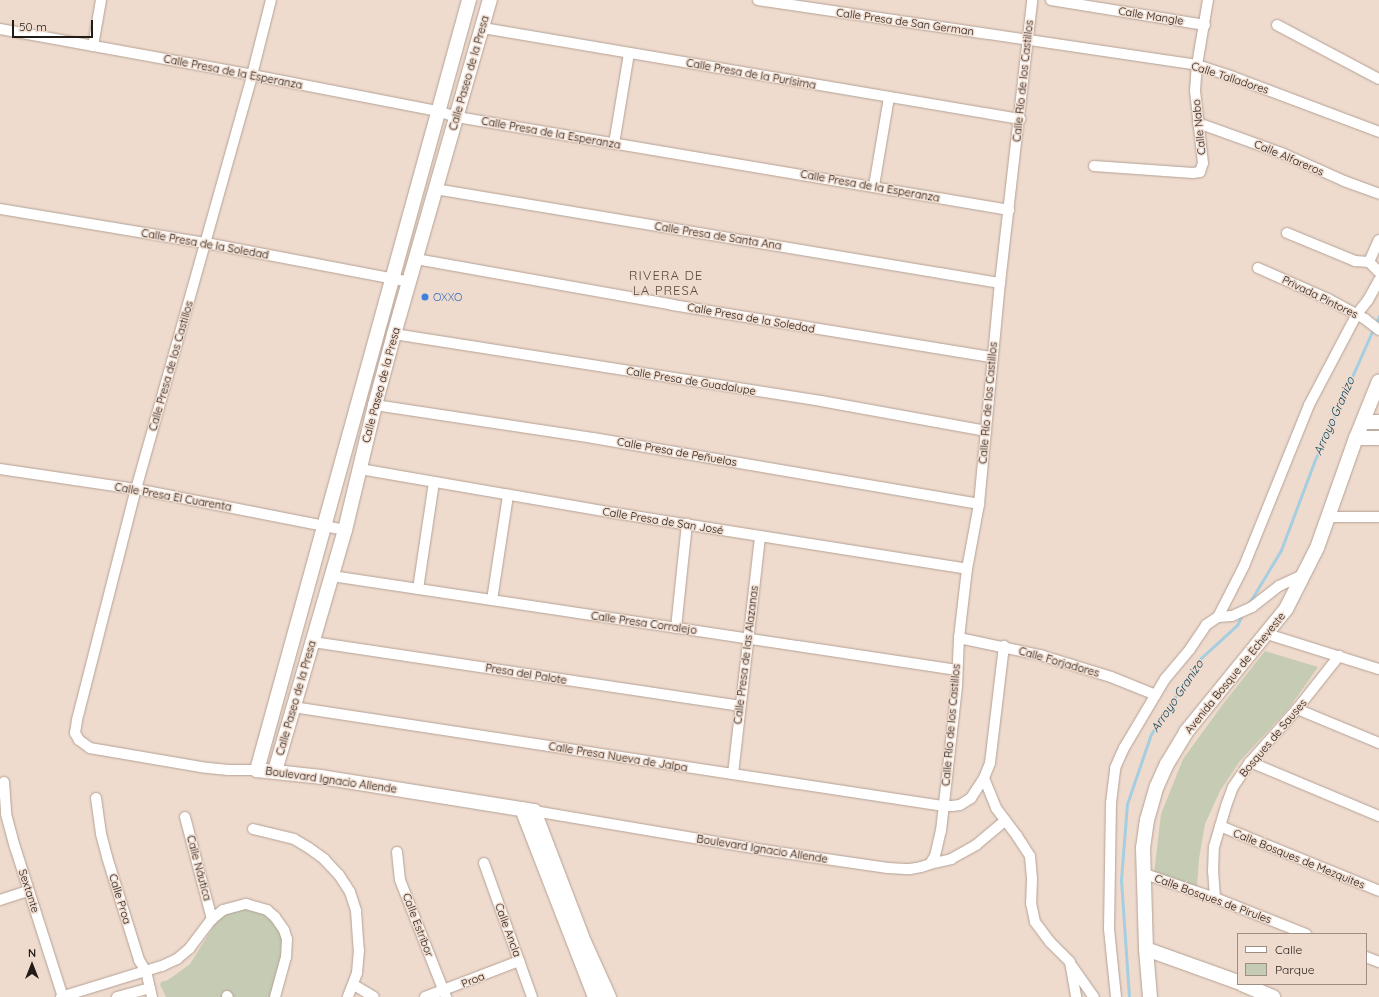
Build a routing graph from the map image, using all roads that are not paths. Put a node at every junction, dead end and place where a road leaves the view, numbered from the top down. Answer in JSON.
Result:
{"nodes":[{"id":1,"x":101,"y":0,"type":"edge"},
{"id":2,"x":271,"y":0,"type":"edge"},
{"id":3,"x":469,"y":0,"type":"edge"},
{"id":4,"x":490,"y":0,"type":"edge"},
{"id":5,"x":758,"y":0,"type":"edge"},
{"id":6,"x":1032,"y":0,"type":"edge"},
{"id":7,"x":1051,"y":0,"type":"edge"},
{"id":8,"x":1208,"y":0,"type":"edge"},
{"id":9,"x":1205,"y":25,"type":"junction"},
{"id":10,"x":1277,"y":26,"type":"dead end"},
{"id":11,"x":483,"y":28,"type":"junction"},
{"id":12,"x":0,"y":29,"type":"edge"},
{"id":13,"x":1028,"y":40,"type":"junction"},
{"id":14,"x":93,"y":46,"type":"junction"},
{"id":15,"x":629,"y":53,"type":"junction"},
{"id":16,"x":1197,"y":65,"type":"junction"},
{"id":17,"x":252,"y":75,"type":"junction"},
{"id":18,"x":1379,"y":79,"type":"edge"},
{"id":19,"x":888,"y":97,"type":"junction"},
{"id":20,"x":437,"y":111,"type":"junction"},
{"id":21,"x":457,"y":117,"type":"junction"},
{"id":22,"x":1020,"y":119,"type":"junction"},
{"id":23,"x":1198,"y":123,"type":"junction"},
{"id":24,"x":1379,"y":132,"type":"edge"},
{"id":25,"x":614,"y":144,"type":"junction"},
{"id":26,"x":1094,"y":166,"type":"dead end"},
{"id":27,"x":874,"y":186,"type":"junction"},
{"id":28,"x":435,"y":189,"type":"junction"},
{"id":29,"x":1379,"y":194,"type":"edge"},
{"id":30,"x":0,"y":209,"type":"edge"},
{"id":31,"x":1009,"y":210,"type":"junction"},
{"id":32,"x":1287,"y":233,"type":"dead end"},
{"id":33,"x":1379,"y":240,"type":"edge"},
{"id":34,"x":206,"y":243,"type":"junction"},
{"id":35,"x":416,"y":259,"type":"junction"},
{"id":36,"x":1369,"y":262,"type":"junction"},
{"id":37,"x":1258,"y":268,"type":"dead end"},
{"id":38,"x":1379,"y":272,"type":"edge"},
{"id":39,"x":393,"y":278,"type":"junction"},
{"id":40,"x":1379,"y":280,"type":"edge"},
{"id":41,"x":410,"y":282,"type":"junction"},
{"id":42,"x":1000,"y":283,"type":"junction"},
{"id":43,"x":1361,"y":317,"type":"junction"},
{"id":44,"x":1379,"y":330,"type":"edge"},
{"id":45,"x":394,"y":334,"type":"junction"},
{"id":46,"x":992,"y":358,"type":"junction"},
{"id":47,"x":1379,"y":381,"type":"edge"},
{"id":48,"x":375,"y":405,"type":"junction"},
{"id":49,"x":1363,"y":422,"type":"junction"},
{"id":50,"x":1379,"y":422,"type":"edge"},
{"id":51,"x":986,"y":431,"type":"junction"},
{"id":52,"x":1356,"y":438,"type":"junction"},
{"id":53,"x":1379,"y":438,"type":"edge"},
{"id":54,"x":0,"y":469,"type":"edge"},
{"id":55,"x":360,"y":469,"type":"junction"},
{"id":56,"x":434,"y":482,"type":"junction"},
{"id":57,"x":136,"y":489,"type":"junction"},
{"id":58,"x":508,"y":495,"type":"junction"},
{"id":59,"x":979,"y":504,"type":"junction"},
{"id":60,"x":1328,"y":517,"type":"junction"},
{"id":61,"x":1379,"y":517,"type":"edge"},
{"id":62,"x":687,"y":524,"type":"junction"},
{"id":63,"x":325,"y":526,"type":"junction"},
{"id":64,"x":345,"y":530,"type":"junction"},
{"id":65,"x":760,"y":537,"type":"junction"},
{"id":66,"x":967,"y":569,"type":"junction"},
{"id":67,"x":1305,"y":574,"type":"junction"},
{"id":68,"x":332,"y":576,"type":"junction"},
{"id":69,"x":418,"y":589,"type":"junction"},
{"id":70,"x":492,"y":600,"type":"junction"},
{"id":71,"x":1218,"y":617,"type":"junction"},
{"id":72,"x":676,"y":628,"type":"junction"},
{"id":73,"x":1267,"y":634,"type":"junction"},
{"id":74,"x":748,"y":638,"type":"junction"},
{"id":75,"x":959,"y":638,"type":"junction"},
{"id":76,"x":313,"y":642,"type":"junction"},
{"id":77,"x":1004,"y":646,"type":"junction"},
{"id":78,"x":1339,"y":656,"type":"junction"},
{"id":79,"x":1379,"y":669,"type":"edge"},
{"id":80,"x":957,"y":670,"type":"junction"},
{"id":81,"x":1156,"y":695,"type":"junction"},
{"id":82,"x":739,"y":706,"type":"junction"},
{"id":83,"x":293,"y":708,"type":"junction"},
{"id":84,"x":1297,"y":709,"type":"junction"},
{"id":85,"x":75,"y":733,"type":"joint"},
{"id":86,"x":1379,"y":742,"type":"edge"},
{"id":87,"x":1250,"y":762,"type":"junction"},
{"id":88,"x":257,"y":770,"type":"junction"},
{"id":89,"x":275,"y":771,"type":"junction"},
{"id":90,"x":733,"y":774,"type":"junction"},
{"id":91,"x":984,"y":778,"type":"junction"},
{"id":92,"x":4,"y":782,"type":"dead end"},
{"id":93,"x":96,"y":798,"type":"dead end"},
{"id":94,"x":943,"y":806,"type":"junction"},
{"id":95,"x":528,"y":810,"type":"junction"},
{"id":96,"x":1379,"y":816,"type":"edge"},
{"id":97,"x":185,"y":817,"type":"dead end"},
{"id":98,"x":1005,"y":821,"type":"junction"},
{"id":99,"x":1220,"y":826,"type":"junction"},
{"id":100,"x":253,"y":829,"type":"dead end"},
{"id":101,"x":397,"y":852,"type":"dead end"},
{"id":102,"x":484,"y":863,"type":"dead end"},
{"id":103,"x":930,"y":864,"type":"junction"},
{"id":104,"x":1142,"y":873,"type":"junction"},
{"id":105,"x":28,"y":891,"type":"junction"},
{"id":106,"x":1379,"y":891,"type":"edge"},
{"id":107,"x":1215,"y":898,"type":"junction"},
{"id":108,"x":0,"y":900,"type":"edge"},
{"id":109,"x":212,"y":919,"type":"junction"},
{"id":110,"x":1303,"y":933,"type":"edge"},
{"id":111,"x":1146,"y":949,"type":"junction"},
{"id":112,"x":1367,"y":957,"type":"edge"},
{"id":113,"x":519,"y":961,"type":"junction"},
{"id":114,"x":1070,"y":962,"type":"junction"},
{"id":115,"x":1379,"y":962,"type":"edge"},
{"id":116,"x":146,"y":971,"type":"junction"},
{"id":117,"x":1237,"y":982,"type":"edge"},
{"id":118,"x":354,"y":985,"type":"junction"},
{"id":119,"x":1244,"y":985,"type":"edge"},
{"id":120,"x":151,"y":993,"type":"edge"},
{"id":121,"x":445,"y":994,"type":"edge"},
{"id":122,"x":63,"y":997,"type":"edge"},
{"id":123,"x":117,"y":997,"type":"edge"},
{"id":124,"x":275,"y":997,"type":"edge"},
{"id":125,"x":348,"y":997,"type":"edge"},
{"id":126,"x":374,"y":997,"type":"edge"},
{"id":127,"x":425,"y":997,"type":"edge"},
{"id":128,"x":532,"y":997,"type":"edge"},
{"id":129,"x":595,"y":997,"type":"edge"},
{"id":130,"x":609,"y":997,"type":"edge"},
{"id":131,"x":1076,"y":997,"type":"edge"},
{"id":132,"x":1094,"y":997,"type":"edge"},
{"id":133,"x":1116,"y":997,"type":"edge"},
{"id":134,"x":1150,"y":997,"type":"edge"},
{"id":135,"x":1274,"y":997,"type":"edge"}],
"edges":[{"from":1,"to":14,"type":"street"},
{"from":2,"to":17,"type":"street","name":"Calle Presa de los Castillos"},
{"from":3,"to":20,"type":"street","name":"Calle Paseo de la Presa"},
{"from":4,"to":11,"type":"street","name":"Calle Paseo de la Presa"},
{"from":5,"to":13,"type":"street","name":"Calle Presa de San German"},
{"from":6,"to":13,"type":"street","name":"Calle Río de los Castillos"},
{"from":7,"to":9,"type":"street","name":"Calle Mangle"},
{"from":8,"to":9,"type":"street","name":"Calle Nabo"},
{"from":9,"to":16,"type":"street","name":"Calle Nabo"},
{"from":10,"to":18,"type":"street"},
{"from":11,"to":15,"type":"street","name":"Calle Presa de la Purísima"},
{"from":11,"to":21,"type":"street","name":"Calle Paseo de la Presa"},
{"from":12,"to":14,"type":"street","name":"Calle Presa de la Esperanza"},
{"from":13,"to":16,"type":"street","name":"Calle Talladores"},
{"from":13,"to":22,"type":"street","name":"Calle Río de los Castillos"},
{"from":14,"to":17,"type":"street","name":"Calle Presa de la Esperanza"},
{"from":15,"to":19,"type":"street","name":"Calle Presa de la Purísima"},
{"from":15,"to":25,"type":"street"},
{"from":16,"to":23,"type":"street","name":"Calle Nabo"},
{"from":16,"to":24,"type":"street","name":"Calle Talladores"},
{"from":17,"to":20,"type":"street","name":"Calle Presa de la Esperanza"},
{"from":17,"to":34,"type":"street","name":"Calle Presa de los Castillos"},
{"from":19,"to":22,"type":"street","name":"Calle Presa de la Purísima"},
{"from":19,"to":27,"type":"street"},
{"from":20,"to":21,"type":"street","name":"Calle Presa de la Esperanza"},
{"from":20,"to":39,"type":"street","name":"Calle Paseo de la Presa"},
{"from":21,"to":25,"type":"street","name":"Calle Presa de la Esperanza"},
{"from":21,"to":28,"type":"street","name":"Calle Paseo de la Presa"},
{"from":22,"to":31,"type":"street","name":"Calle Río de los Castillos"},
{"from":23,"to":26,"type":"street","name":"Calle Nabo"},
{"from":23,"to":29,"type":"street","name":"Calle Alfareros"},
{"from":25,"to":27,"type":"street","name":"Calle Presa de la Esperanza"},
{"from":27,"to":31,"type":"street","name":"Calle Presa de la Esperanza"},
{"from":28,"to":35,"type":"street","name":"Calle Paseo de la Presa"},
{"from":28,"to":42,"type":"street","name":"Calle Presa de Santa Ana"},
{"from":30,"to":34,"type":"street","name":"Calle Presa de la Soledad"},
{"from":31,"to":42,"type":"street","name":"Calle Río de los Castillos"},
{"from":32,"to":36,"type":"street"},
{"from":33,"to":36,"type":"street"},
{"from":34,"to":39,"type":"street","name":"Calle Presa de la Soledad"},
{"from":34,"to":57,"type":"street","name":"Calle Presa de los Castillos"},
{"from":35,"to":41,"type":"street","name":"Calle Paseo de la Presa"},
{"from":35,"to":46,"type":"street","name":"Calle Presa de la Soledad"},
{"from":36,"to":38,"type":"street"},
{"from":37,"to":43,"type":"street","name":"Privada Pintores"},
{"from":39,"to":41,"type":"street","name":"Calle Presa de la Soledad"},
{"from":39,"to":63,"type":"street","name":"Calle Paseo de la Presa"},
{"from":40,"to":43,"type":"street"},
{"from":41,"to":45,"type":"street","name":"Calle Paseo de la Presa"},
{"from":42,"to":46,"type":"street","name":"Calle Río de los Castillos"},
{"from":43,"to":44,"type":"street","name":"Privada Pintores"},
{"from":43,"to":71,"type":"street"},
{"from":45,"to":48,"type":"street","name":"Calle Paseo de la Presa"},
{"from":45,"to":51,"type":"street","name":"Calle Presa de Guadalupe"},
{"from":46,"to":51,"type":"street","name":"Calle Río de los Castillos"},
{"from":47,"to":49,"type":"street","name":"Avenida Bosque de Echeveste"},
{"from":48,"to":55,"type":"street","name":"Calle Paseo de la Presa"},
{"from":48,"to":59,"type":"street","name":"Calle Presa de Peñuelas"},
{"from":49,"to":50,"type":"street"},
{"from":49,"to":52,"type":"street","name":"Avenida Bosque de Echeveste"},
{"from":51,"to":59,"type":"street","name":"Calle Río de los Castillos"},
{"from":52,"to":53,"type":"street"},
{"from":52,"to":60,"type":"street","name":"Avenida Bosque de Echeveste"},
{"from":54,"to":57,"type":"street","name":"Calle Presa El Cuarenta"},
{"from":55,"to":56,"type":"street","name":"Calle Presa de San José"},
{"from":55,"to":64,"type":"street","name":"Calle Paseo de la Presa"},
{"from":56,"to":58,"type":"street","name":"Calle Presa de San José"},
{"from":56,"to":69,"type":"street"},
{"from":57,"to":63,"type":"street","name":"Calle Presa El Cuarenta"},
{"from":57,"to":85,"type":"street","name":"Calle Presa de los Castillos"},
{"from":58,"to":62,"type":"street","name":"Calle Presa de San José"},
{"from":58,"to":70,"type":"street"},
{"from":59,"to":66,"type":"street","name":"Calle Río de los Castillos"},
{"from":60,"to":61,"type":"street"},
{"from":60,"to":67,"type":"street","name":"Avenida Bosque de Echeveste"},
{"from":62,"to":65,"type":"street","name":"Calle Presa de San José"},
{"from":62,"to":72,"type":"street"},
{"from":63,"to":64,"type":"street","name":"Calle Presa El Cuarenta"},
{"from":63,"to":88,"type":"street","name":"Calle Paseo de la Presa"},
{"from":64,"to":68,"type":"street","name":"Calle Paseo de la Presa"},
{"from":65,"to":66,"type":"street","name":"Calle Presa de San José"},
{"from":65,"to":74,"type":"street","name":"Calle Presa de las Alazanas"},
{"from":66,"to":75,"type":"street","name":"Calle Río de los Castillos"},
{"from":67,"to":71,"type":"street"},
{"from":67,"to":73,"type":"street","name":"Avenida Bosque de Echeveste"},
{"from":68,"to":69,"type":"street","name":"Calle Presa Corralejo"},
{"from":68,"to":76,"type":"street","name":"Calle Paseo de la Presa"},
{"from":69,"to":70,"type":"street","name":"Calle Presa Corralejo"},
{"from":70,"to":72,"type":"street","name":"Calle Presa Corralejo"},
{"from":71,"to":81,"type":"street"},
{"from":72,"to":74,"type":"street","name":"Calle Presa Corralejo"},
{"from":73,"to":78,"type":"street"},
{"from":73,"to":104,"type":"street","name":"Avenida Bosque de Echeveste"},
{"from":74,"to":80,"type":"street","name":"Calle Presa Corralejo"},
{"from":74,"to":82,"type":"street","name":"Calle Presa de las Alazanas"},
{"from":75,"to":77,"type":"street","name":"Calle Forjadores"},
{"from":75,"to":80,"type":"street","name":"Calle Río de los Castillos"},
{"from":76,"to":82,"type":"street","name":"Presa del Palote"},
{"from":76,"to":83,"type":"street","name":"Calle Paseo de la Presa"},
{"from":77,"to":81,"type":"street","name":"Calle Forjadores"},
{"from":77,"to":91,"type":"street","name":"Calle Presa Nueva de Jalpa"},
{"from":78,"to":79,"type":"street"},
{"from":78,"to":84,"type":"street","name":"Bosques de Sauses"},
{"from":80,"to":94,"type":"street","name":"Calle Río de los Castillos"},
{"from":81,"to":133,"type":"street"},
{"from":82,"to":90,"type":"street","name":"Calle Presa de las Alazanas"},
{"from":83,"to":89,"type":"street","name":"Calle Paseo de la Presa"},
{"from":83,"to":90,"type":"street","name":"Calle Presa Nueva de Jalpa"},
{"from":84,"to":86,"type":"street"},
{"from":84,"to":87,"type":"street","name":"Bosques de Sauses"},
{"from":85,"to":88,"type":"street","name":"Boulevard Ignacio Allende"},
{"from":87,"to":96,"type":"street"},
{"from":87,"to":99,"type":"street","name":"Bosques de Sauses"},
{"from":88,"to":89,"type":"street","name":"Boulevard Ignacio Allende"},
{"from":89,"to":95,"type":"street","name":"Boulevard Ignacio Allende"},
{"from":90,"to":94,"type":"street","name":"Calle Presa Nueva de Jalpa"},
{"from":91,"to":94,"type":"street","name":"Calle Presa Nueva de Jalpa"},
{"from":91,"to":98,"type":"street"},
{"from":92,"to":105,"type":"street","name":"Sextante"},
{"from":93,"to":116,"type":"street","name":"Calle Proa"},
{"from":94,"to":103,"type":"street"},
{"from":95,"to":103,"type":"street","name":"Boulevard Ignacio Allende"},
{"from":95,"to":129,"type":"street"},
{"from":95,"to":130,"type":"street"},
{"from":97,"to":109,"type":"street","name":"Calle Náutica"},
{"from":98,"to":103,"type":"street","name":"Boulevard Ignacio Allende"},
{"from":98,"to":114,"type":"street"},
{"from":99,"to":106,"type":"street","name":"Calle Bosques de Mezquites"},
{"from":99,"to":107,"type":"street","name":"Bosques de Sauses"},
{"from":100,"to":118,"type":"street"},
{"from":101,"to":121,"type":"street","name":"Calle Estribor"},
{"from":102,"to":113,"type":"street","name":"Calle Ancla"},
{"from":104,"to":107,"type":"street","name":"Calle Bosques de Pirules"},
{"from":104,"to":111,"type":"street","name":"Avenida Bosque de Echeveste"},
{"from":105,"to":108,"type":"street"},
{"from":105,"to":122,"type":"street","name":"Sextante"},
{"from":107,"to":110,"type":"street","name":"Calle Bosques de Pirules"},
{"from":109,"to":116,"type":"street"},
{"from":109,"to":124,"type":"street"},
{"from":111,"to":117,"type":"street"},
{"from":111,"to":134,"type":"street","name":"Avenida Bosque de Echeveste"},
{"from":112,"to":115,"type":"street"},
{"from":113,"to":121,"type":"street","name":"Proa"},
{"from":113,"to":128,"type":"street","name":"Calle Ancla"},
{"from":114,"to":131,"type":"street"},
{"from":114,"to":132,"type":"street"},
{"from":116,"to":120,"type":"street","name":"Calle Proa"},
{"from":116,"to":122,"type":"street"},
{"from":118,"to":125,"type":"street"},
{"from":118,"to":126,"type":"street"},
{"from":119,"to":135,"type":"street"},
{"from":120,"to":123,"type":"street"},
{"from":121,"to":127,"type":"street","name":"Proa"}]}
